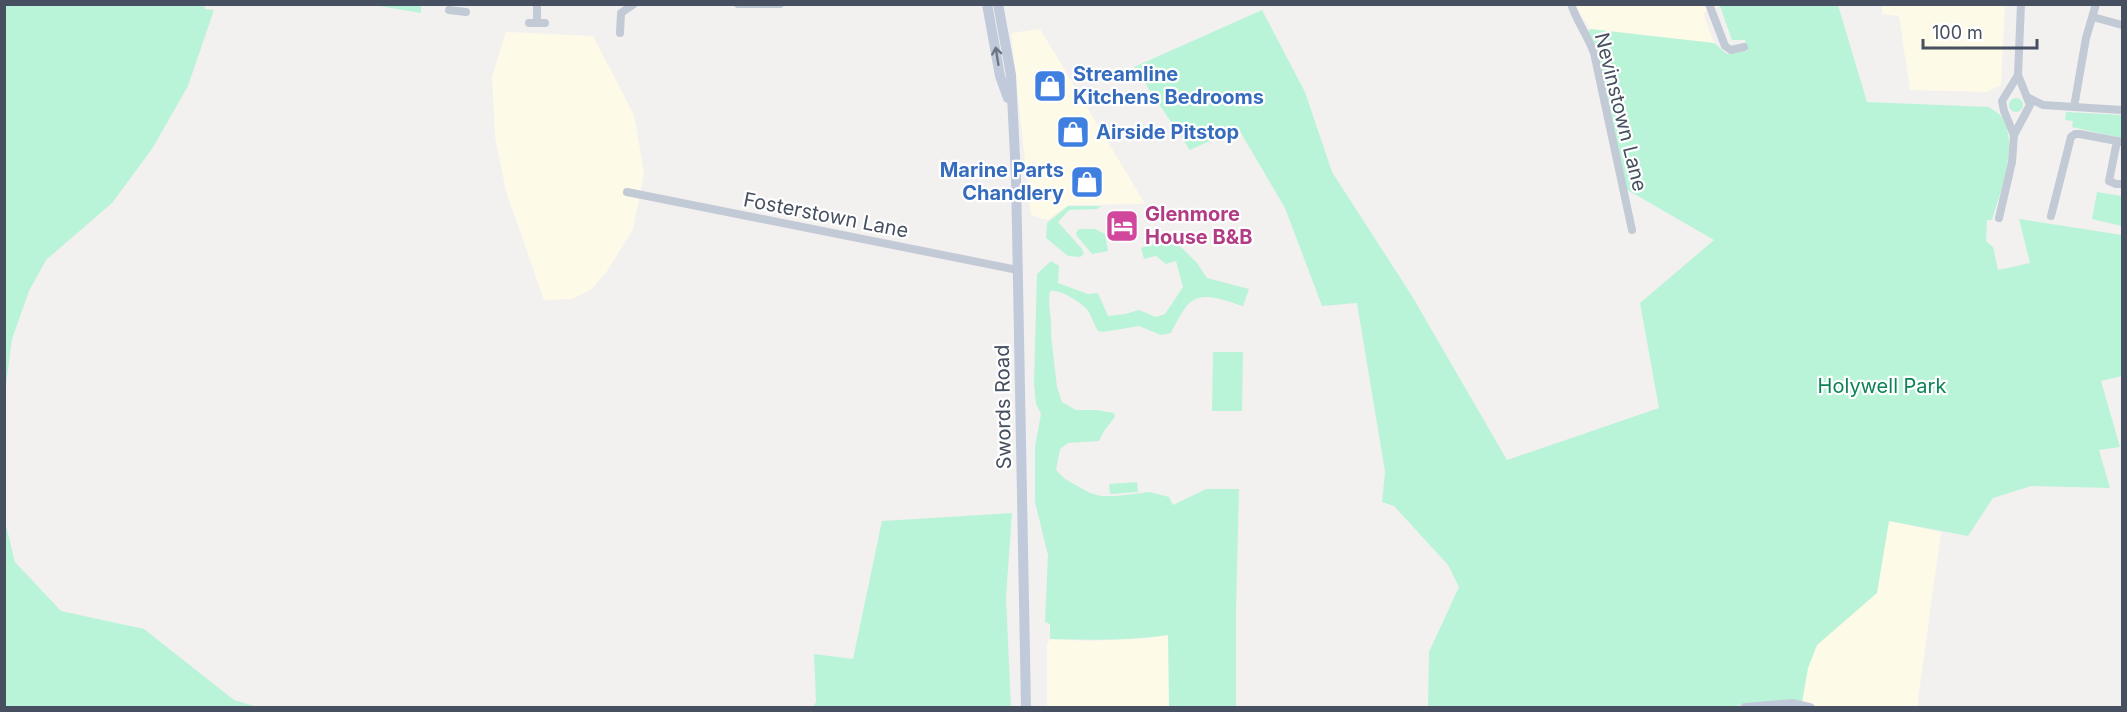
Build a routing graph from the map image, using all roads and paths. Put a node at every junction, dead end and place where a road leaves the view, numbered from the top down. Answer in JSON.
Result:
{"nodes":[{"id":1,"x":537,"y":4,"type":"edge"},
{"id":2,"x":634,"y":4,"type":"edge"},
{"id":3,"x":738,"y":4,"type":"edge"},
{"id":4,"x":780,"y":4,"type":"edge"},
{"id":5,"x":987,"y":4,"type":"edge"},
{"id":6,"x":998,"y":4,"type":"edge"},
{"id":7,"x":1571,"y":4,"type":"edge"},
{"id":8,"x":1709,"y":4,"type":"edge"},
{"id":9,"x":2021,"y":4,"type":"edge"},
{"id":10,"x":2096,"y":4,"type":"edge"},
{"id":11,"x":2093,"y":17,"type":"junction"},
{"id":12,"x":537,"y":23,"type":"dead end"},
{"id":13,"x":2122,"y":25,"type":"edge"},
{"id":14,"x":620,"y":33,"type":"dead end"},
{"id":15,"x":1744,"y":47,"type":"dead end"},
{"id":16,"x":2018,"y":75,"type":"junction"},
{"id":17,"x":2007,"y":93,"type":"junction"},
{"id":18,"x":2026,"y":95,"type":"junction"},
{"id":19,"x":2043,"y":105,"type":"junction"},
{"id":20,"x":1011,"y":106,"type":"junction"},
{"id":21,"x":2074,"y":107,"type":"junction"},
{"id":22,"x":2122,"y":110,"type":"edge"},
{"id":23,"x":2007,"y":114,"type":"junction"},
{"id":24,"x":2025,"y":114,"type":"junction"},
{"id":25,"x":2014,"y":135,"type":"junction"},
{"id":26,"x":2120,"y":141,"type":"edge"},
{"id":27,"x":2122,"y":184,"type":"edge"},
{"id":28,"x":627,"y":192,"type":"dead end"},
{"id":29,"x":2051,"y":216,"type":"dead end"},
{"id":30,"x":1999,"y":218,"type":"dead end"},
{"id":31,"x":1632,"y":230,"type":"dead end"},
{"id":32,"x":1018,"y":270,"type":"junction"},
{"id":33,"x":1026,"y":708,"type":"edge"},
{"id":34,"x":1745,"y":708,"type":"edge"},
{"id":35,"x":1810,"y":708,"type":"edge"}],
"edges":[{"from":1,"to":12,"type":"street"},
{"from":2,"to":14,"type":"street"},
{"from":3,"to":4,"type":"street"},
{"from":20,"to":5,"type":"main road","name":"Swords Road","one_way":true},
{"from":6,"to":20,"type":"main road","name":"Swords Road"},
{"from":7,"to":31,"type":"street","name":"Nevinstown Lane"},
{"from":8,"to":15,"type":"street"},
{"from":9,"to":16,"type":"street"},
{"from":10,"to":11,"type":"street"},
{"from":11,"to":13,"type":"street"},
{"from":11,"to":21,"type":"street"},
{"from":16,"to":17,"type":"street"},
{"from":16,"to":18,"type":"street"},
{"from":17,"to":18,"type":"street"},
{"from":17,"to":23,"type":"street"},
{"from":18,"to":19,"type":"street"},
{"from":18,"to":24,"type":"street"},
{"from":19,"to":21,"type":"street"},
{"from":19,"to":24,"type":"street"},
{"from":20,"to":32,"type":"main road","name":"Swords Road"},
{"from":21,"to":22,"type":"street"},
{"from":23,"to":24,"type":"street"},
{"from":23,"to":25,"type":"street"},
{"from":24,"to":25,"type":"street"},
{"from":25,"to":30,"type":"street"},
{"from":26,"to":27,"type":"street"},
{"from":26,"to":29,"type":"street"},
{"from":28,"to":32,"type":"street","name":"Fosterstown Lane"},
{"from":32,"to":33,"type":"main road","name":"Swords Road"},
{"from":34,"to":35,"type":"main road"}]}
